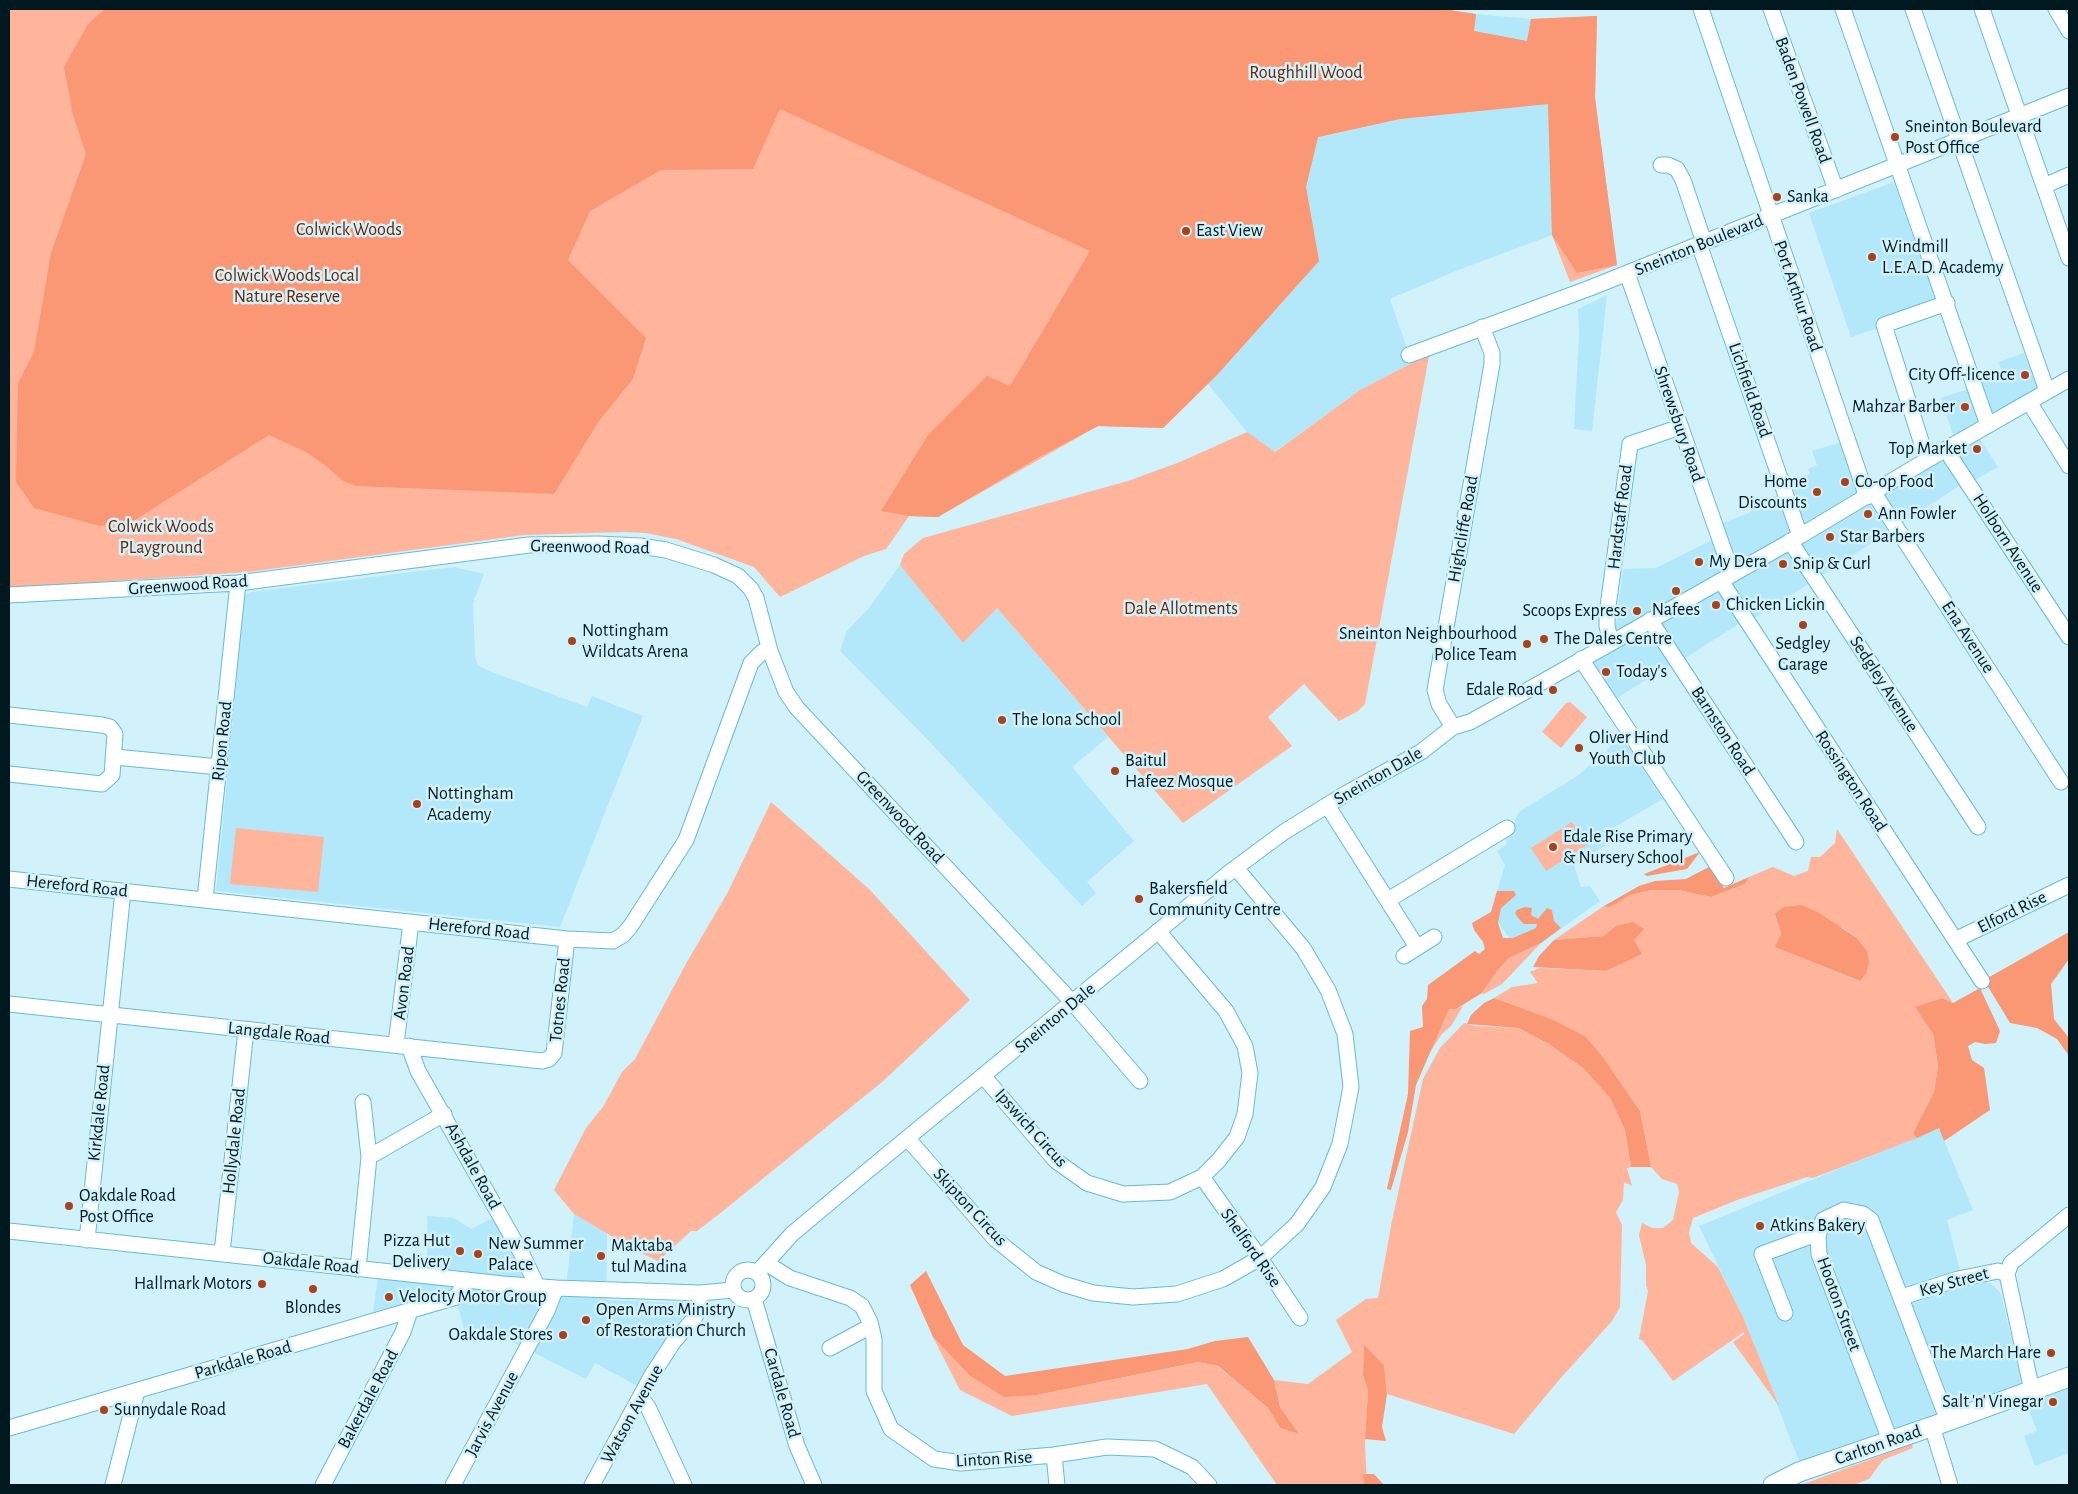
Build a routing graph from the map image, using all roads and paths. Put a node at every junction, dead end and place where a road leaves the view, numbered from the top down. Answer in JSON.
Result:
{"nodes":[{"id":1,"x":1701,"y":9,"type":"edge"},
{"id":2,"x":1771,"y":9,"type":"edge"},
{"id":3,"x":1842,"y":9,"type":"edge"},
{"id":4,"x":1913,"y":9,"type":"edge"},
{"id":5,"x":1982,"y":9,"type":"edge"},
{"id":6,"x":2069,"y":96,"type":"edge"},
{"id":7,"x":2020,"y":117,"type":"junction"},
{"id":8,"x":1958,"y":142,"type":"junction"},
{"id":9,"x":1661,"y":165,"type":"dead end"},
{"id":10,"x":1896,"y":166,"type":"junction"},
{"id":11,"x":2069,"y":175,"type":"edge"},
{"id":12,"x":2044,"y":186,"type":"junction"},
{"id":13,"x":1836,"y":190,"type":"junction"},
{"id":14,"x":1770,"y":216,"type":"junction"},
{"id":15,"x":1702,"y":243,"type":"junction"},
{"id":16,"x":2068,"y":251,"type":"edge"},
{"id":17,"x":1627,"y":273,"type":"junction"},
{"id":18,"x":1947,"y":303,"type":"junction"},
{"id":19,"x":1482,"y":328,"type":"junction"},
{"id":20,"x":1409,"y":355,"type":"dead end"},
{"id":21,"x":2069,"y":379,"type":"edge"},
{"id":22,"x":2047,"y":391,"type":"junction"},
{"id":23,"x":2028,"y":402,"type":"junction"},
{"id":24,"x":1988,"y":425,"type":"junction"},
{"id":25,"x":1680,"y":427,"type":"junction"},
{"id":26,"x":1946,"y":450,"type":"junction"},
{"id":27,"x":1927,"y":460,"type":"junction"},
{"id":28,"x":2069,"y":466,"type":"edge"},
{"id":29,"x":1870,"y":495,"type":"junction"},
{"id":30,"x":1795,"y":538,"type":"junction"},
{"id":31,"x":1726,"y":578,"type":"junction"},
{"id":32,"x":238,"y":583,"type":"junction"},
{"id":33,"x":9,"y":595,"type":"edge"},
{"id":34,"x":1650,"y":620,"type":"junction"},
{"id":35,"x":2069,"y":637,"type":"edge"},
{"id":36,"x":1611,"y":642,"type":"junction"},
{"id":37,"x":770,"y":651,"type":"junction"},
{"id":38,"x":1581,"y":659,"type":"junction"},
{"id":39,"x":9,"y":715,"type":"edge"},
{"id":40,"x":1454,"y":727,"type":"junction"},
{"id":41,"x":115,"y":757,"type":"junction"},
{"id":42,"x":219,"y":767,"type":"junction"},
{"id":43,"x":9,"y":774,"type":"edge"},
{"id":44,"x":2061,"y":782,"type":"dead end"},
{"id":45,"x":1327,"y":805,"type":"junction"},
{"id":46,"x":1978,"y":827,"type":"dead end"},
{"id":47,"x":1501,"y":836,"type":"dead end"},
{"id":48,"x":1796,"y":842,"type":"dead end"},
{"id":49,"x":1236,"y":868,"type":"junction"},
{"id":50,"x":1726,"y":878,"type":"dead end"},
{"id":51,"x":9,"y":879,"type":"edge"},
{"id":52,"x":2069,"y":885,"type":"edge"},
{"id":53,"x":123,"y":891,"type":"junction"},
{"id":54,"x":206,"y":899,"type":"junction"},
{"id":55,"x":1388,"y":900,"type":"junction"},
{"id":56,"x":411,"y":922,"type":"junction"},
{"id":57,"x":1158,"y":931,"type":"junction"},
{"id":58,"x":1434,"y":938,"type":"dead end"},
{"id":59,"x":567,"y":939,"type":"junction"},
{"id":60,"x":1955,"y":940,"type":"junction"},
{"id":61,"x":1417,"y":948,"type":"junction"},
{"id":62,"x":1404,"y":956,"type":"dead end"},
{"id":63,"x":1982,"y":981,"type":"dead end"},
{"id":64,"x":1074,"y":1003,"type":"junction"},
{"id":65,"x":9,"y":1004,"type":"edge"},
{"id":66,"x":109,"y":1015,"type":"junction"},
{"id":67,"x":246,"y":1030,"type":"junction"},
{"id":68,"x":402,"y":1045,"type":"junction"},
{"id":69,"x":549,"y":1059,"type":"joint"},
{"id":70,"x":984,"y":1077,"type":"junction"},
{"id":71,"x":1140,"y":1081,"type":"dead end"},
{"id":72,"x":363,"y":1102,"type":"dead end"},
{"id":73,"x":444,"y":1114,"type":"junction"},
{"id":74,"x":908,"y":1139,"type":"junction"},
{"id":75,"x":369,"y":1157,"type":"junction"},
{"id":76,"x":1202,"y":1177,"type":"junction"},
{"id":77,"x":2069,"y":1215,"type":"edge"},
{"id":78,"x":9,"y":1231,"type":"edge"},
{"id":79,"x":1819,"y":1233,"type":"junction"},
{"id":80,"x":87,"y":1240,"type":"junction"},
{"id":81,"x":222,"y":1253,"type":"junction"},
{"id":82,"x":1260,"y":1258,"type":"junction"},
{"id":83,"x":761,"y":1268,"type":"junction"},
{"id":84,"x":358,"y":1269,"type":"junction"},
{"id":85,"x":2007,"y":1274,"type":"junction"},
{"id":86,"x":467,"y":1280,"type":"junction"},
{"id":87,"x":537,"y":1286,"type":"junction"},
{"id":88,"x":556,"y":1288,"type":"junction"},
{"id":89,"x":733,"y":1290,"type":"junction"},
{"id":90,"x":700,"y":1293,"type":"junction"},
{"id":91,"x":1902,"y":1297,"type":"junction"},
{"id":92,"x":754,"y":1299,"type":"junction"},
{"id":93,"x":410,"y":1311,"type":"junction"},
{"id":94,"x":1785,"y":1313,"type":"dead end"},
{"id":95,"x":1300,"y":1318,"type":"dead end"},
{"id":96,"x":871,"y":1326,"type":"junction"},
{"id":97,"x":830,"y":1348,"type":"dead end"},
{"id":98,"x":2069,"y":1377,"type":"edge"},
{"id":99,"x":137,"y":1391,"type":"junction"},
{"id":100,"x":2032,"y":1391,"type":"junction"},
{"id":101,"x":640,"y":1396,"type":"junction"},
{"id":102,"x":1940,"y":1424,"type":"junction"},
{"id":103,"x":9,"y":1428,"type":"edge"},
{"id":104,"x":1890,"y":1440,"type":"junction"},
{"id":105,"x":1054,"y":1455,"type":"junction"},
{"id":106,"x":113,"y":1485,"type":"edge"},
{"id":107,"x":323,"y":1485,"type":"edge"},
{"id":108,"x":453,"y":1485,"type":"edge"},
{"id":109,"x":592,"y":1485,"type":"edge"},
{"id":110,"x":684,"y":1485,"type":"edge"},
{"id":111,"x":814,"y":1485,"type":"edge"},
{"id":112,"x":1057,"y":1485,"type":"edge"},
{"id":113,"x":1209,"y":1485,"type":"edge"},
{"id":114,"x":1773,"y":1485,"type":"edge"},
{"id":115,"x":1950,"y":1485,"type":"edge"}],
"edges":[{"from":1,"to":14,"type":"street","name":"Port Arthur Road"},
{"from":2,"to":13,"type":"street","name":"Baden Powell Road"},
{"from":3,"to":10,"type":"street"},
{"from":4,"to":8,"type":"street"},
{"from":5,"to":7,"type":"street"},
{"from":6,"to":7,"type":"street","name":"Sneinton Boulevard"},
{"from":7,"to":8,"type":"street","name":"Sneinton Boulevard"},
{"from":7,"to":12,"type":"street"},
{"from":8,"to":10,"type":"street","name":"Sneinton Boulevard"},
{"from":8,"to":22,"type":"street"},
{"from":9,"to":15,"type":"street","name":"Lichfield Road"},
{"from":10,"to":13,"type":"street","name":"Sneinton Boulevard"},
{"from":10,"to":18,"type":"street"},
{"from":11,"to":12,"type":"street"},
{"from":12,"to":16,"type":"street"},
{"from":13,"to":14,"type":"street","name":"Sneinton Boulevard"},
{"from":14,"to":15,"type":"street","name":"Sneinton Boulevard"},
{"from":14,"to":29,"type":"street","name":"Port Arthur Road"},
{"from":15,"to":17,"type":"street","name":"Sneinton Boulevard"},
{"from":15,"to":30,"type":"street","name":"Lichfield Road"},
{"from":17,"to":19,"type":"street","name":"Sneinton Boulevard"},
{"from":17,"to":25,"type":"street","name":"Shrewsbury Road"},
{"from":18,"to":24,"type":"street"},
{"from":18,"to":27,"type":"street"},
{"from":19,"to":20,"type":"street","name":"Sneinton Boulevard"},
{"from":19,"to":40,"type":"street","name":"Highcliffe Road"},
{"from":21,"to":22,"type":"street","name":"Sneinton Dale"},
{"from":22,"to":23,"type":"street","name":"Sneinton Dale"},
{"from":23,"to":24,"type":"street","name":"Sneinton Dale"},
{"from":23,"to":28,"type":"street"},
{"from":24,"to":26,"type":"street","name":"Sneinton Dale"},
{"from":25,"to":31,"type":"street","name":"Shrewsbury Road"},
{"from":25,"to":36,"type":"street","name":"Hardstaff Road"},
{"from":26,"to":27,"type":"street","name":"Sneinton Dale"},
{"from":26,"to":35,"type":"street","name":"Holborn Avenue"},
{"from":27,"to":29,"type":"street","name":"Sneinton Dale"},
{"from":29,"to":30,"type":"street","name":"Sneinton Dale"},
{"from":29,"to":44,"type":"street","name":"Ena Avenue"},
{"from":30,"to":31,"type":"street","name":"Sneinton Dale"},
{"from":30,"to":46,"type":"street","name":"Sedgley Avenue"},
{"from":31,"to":34,"type":"street","name":"Sneinton Dale"},
{"from":31,"to":60,"type":"street","name":"Rossington Road"},
{"from":32,"to":33,"type":"street","name":"Greenwood Road"},
{"from":32,"to":37,"type":"street","name":"Greenwood Road"},
{"from":32,"to":42,"type":"street","name":"Ripon Road"},
{"from":34,"to":36,"type":"street","name":"Sneinton Dale"},
{"from":34,"to":48,"type":"street","name":"Barnston Road"},
{"from":36,"to":38,"type":"street","name":"Sneinton Dale"},
{"from":37,"to":59,"type":"street","name":"Hereford Road"},
{"from":37,"to":64,"type":"street","name":"Greenwood Road"},
{"from":38,"to":40,"type":"street","name":"Sneinton Dale"},
{"from":38,"to":50,"type":"street"},
{"from":39,"to":41,"type":"street"},
{"from":40,"to":45,"type":"street","name":"Sneinton Dale"},
{"from":41,"to":42,"type":"street"},
{"from":41,"to":43,"type":"street"},
{"from":42,"to":54,"type":"street","name":"Ripon Road"},
{"from":45,"to":49,"type":"street","name":"Sneinton Dale"},
{"from":45,"to":55,"type":"street"},
{"from":47,"to":55,"type":"street"},
{"from":49,"to":57,"type":"street","name":"Sneinton Dale"},
{"from":49,"to":82,"type":"street","name":"Skipton Circus"},
{"from":51,"to":53,"type":"street","name":"Hereford Road"},
{"from":52,"to":60,"type":"street","name":"Elford Rise"},
{"from":53,"to":54,"type":"street","name":"Hereford Road"},
{"from":53,"to":66,"type":"street","name":"Kirkdale Road"},
{"from":54,"to":56,"type":"street","name":"Hereford Road"},
{"from":55,"to":61,"type":"street"},
{"from":56,"to":59,"type":"street","name":"Hereford Road"},
{"from":56,"to":68,"type":"street","name":"Avon Road"},
{"from":57,"to":64,"type":"street","name":"Sneinton Dale"},
{"from":57,"to":76,"type":"street","name":"Ipswich Circus"},
{"from":58,"to":61,"type":"street"},
{"from":59,"to":69,"type":"street","name":"Totnes Road"},
{"from":60,"to":63,"type":"street","name":"Rossington Road"},
{"from":61,"to":62,"type":"street"},
{"from":64,"to":70,"type":"street","name":"Sneinton Dale"},
{"from":64,"to":71,"type":"street","name":"Greenwood Road"},
{"from":65,"to":66,"type":"street","name":"Langdale Road"},
{"from":66,"to":67,"type":"street","name":"Langdale Road"},
{"from":66,"to":80,"type":"street","name":"Kirkdale Road"},
{"from":67,"to":68,"type":"street","name":"Langdale Road"},
{"from":67,"to":81,"type":"street","name":"Hollydale Road"},
{"from":68,"to":69,"type":"street","name":"Langdale Road"},
{"from":68,"to":73,"type":"street","name":"Ashdale Road"},
{"from":70,"to":74,"type":"street","name":"Sneinton Dale"},
{"from":70,"to":76,"type":"street","name":"Ipswich Circus"},
{"from":72,"to":75,"type":"street"},
{"from":73,"to":75,"type":"street"},
{"from":73,"to":87,"type":"street","name":"Ashdale Road"},
{"from":74,"to":82,"type":"street","name":"Skipton Circus"},
{"from":74,"to":83,"type":"street","name":"Sneinton Dale"},
{"from":75,"to":84,"type":"street"},
{"from":76,"to":82,"type":"street","name":"Shelford Rise"},
{"from":77,"to":85,"type":"street"},
{"from":78,"to":80,"type":"street","name":"Oakdale Road"},
{"from":79,"to":91,"type":"street","name":"Hooton Street"},
{"from":79,"to":94,"type":"street"},
{"from":79,"to":104,"type":"street","name":"Hooton Street"},
{"from":80,"to":81,"type":"street","name":"Oakdale Road"},
{"from":81,"to":84,"type":"street","name":"Oakdale Road"},
{"from":82,"to":95,"type":"street","name":"Shelford Rise"},
{"from":83,"to":89,"type":"street"},
{"from":83,"to":92,"type":"street"},
{"from":83,"to":96,"type":"street","name":"Linton Rise"},
{"from":84,"to":86,"type":"street","name":"Oakdale Road"},
{"from":85,"to":91,"type":"street","name":"Key Street"},
{"from":85,"to":100,"type":"street"},
{"from":86,"to":87,"type":"street","name":"Oakdale Road"},
{"from":86,"to":93,"type":"street","name":"Parkdale Road"},
{"from":87,"to":88,"type":"street","name":"Oakdale Road"},
{"from":88,"to":90,"type":"street","name":"Oakdale Road"},
{"from":88,"to":108,"type":"street","name":"Jarvis Avenue"},
{"from":89,"to":90,"type":"street","name":"Oakdale Road"},
{"from":89,"to":92,"type":"street"},
{"from":90,"to":101,"type":"street","name":"Watson Avenue"},
{"from":91,"to":102,"type":"street","name":"Hooton Street"},
{"from":92,"to":111,"type":"street","name":"Cardale Road"},
{"from":93,"to":99,"type":"street","name":"Parkdale Road"},
{"from":93,"to":107,"type":"street","name":"Bakerdale Road"},
{"from":96,"to":97,"type":"street"},
{"from":96,"to":105,"type":"street","name":"Linton Rise"},
{"from":98,"to":100,"type":"main road","name":"Carlton Road"},
{"from":99,"to":103,"type":"street","name":"Parkdale Road"},
{"from":99,"to":106,"type":"street"},
{"from":100,"to":102,"type":"main road","name":"Carlton Road"},
{"from":101,"to":109,"type":"street","name":"Watson Avenue"},
{"from":101,"to":110,"type":"street"},
{"from":102,"to":104,"type":"main road","name":"Carlton Road"},
{"from":102,"to":115,"type":"street","name":"Hooton Street"},
{"from":104,"to":114,"type":"main road","name":"Carlton Road"},
{"from":105,"to":112,"type":"street"},
{"from":105,"to":113,"type":"street","name":"Linton Rise"}]}
